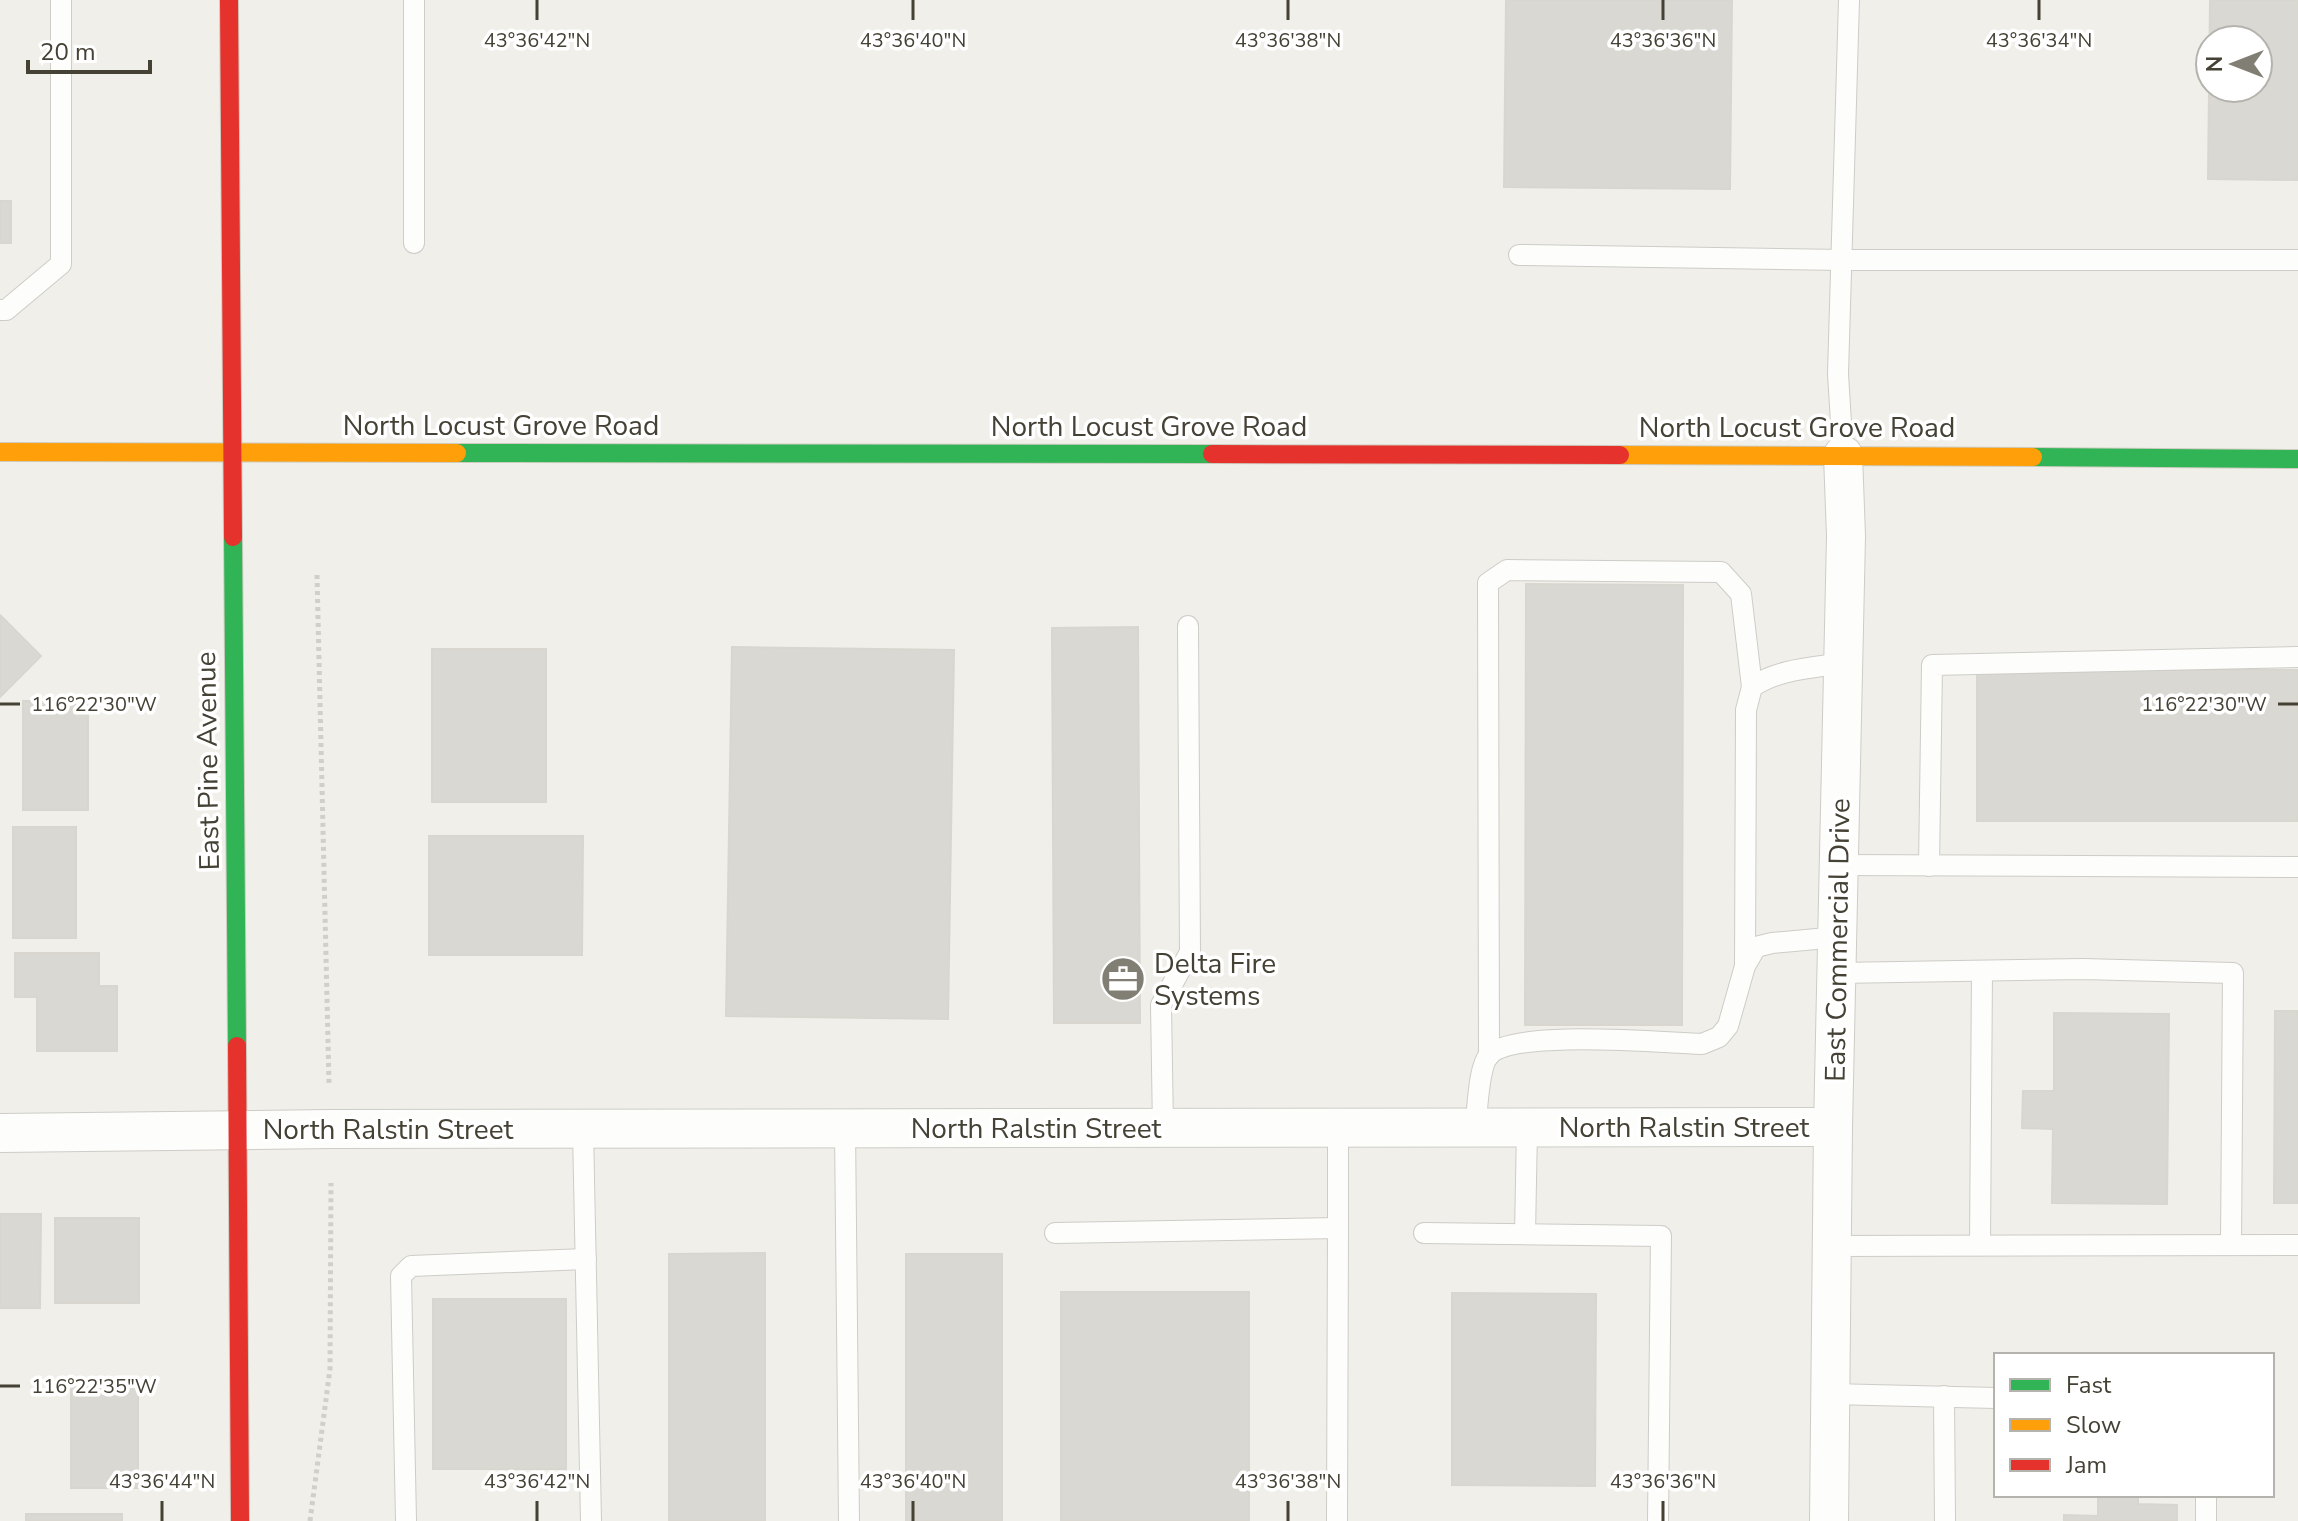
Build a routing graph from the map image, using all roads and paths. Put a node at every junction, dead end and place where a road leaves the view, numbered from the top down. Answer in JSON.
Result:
{"nodes":[{"id":1,"x":61,"y":0,"type":"edge"},
{"id":2,"x":229,"y":0,"type":"edge"},
{"id":3,"x":414,"y":0,"type":"edge"},
{"id":4,"x":1849,"y":0,"type":"edge"},
{"id":5,"x":414,"y":243,"type":"dead end"},
{"id":6,"x":1519,"y":255,"type":"dead end"},
{"id":7,"x":1842,"y":260,"type":"junction"},
{"id":8,"x":2298,"y":260,"type":"edge"},
{"id":9,"x":0,"y":310,"type":"edge"},
{"id":10,"x":0,"y":452,"type":"edge"},
{"id":11,"x":232,"y":452,"type":"junction"},
{"id":12,"x":1843,"y":455,"type":"junction"},
{"id":13,"x":2298,"y":459,"type":"edge"},
{"id":14,"x":317,"y":575,"type":"dead end"},
{"id":15,"x":1188,"y":626,"type":"dead end"},
{"id":16,"x":2298,"y":657,"type":"edge"},
{"id":17,"x":1843,"y":663,"type":"junction"},
{"id":18,"x":1752,"y":687,"type":"junction"},
{"id":19,"x":1839,"y":865,"type":"junction"},
{"id":20,"x":1929,"y":866,"type":"junction"},
{"id":21,"x":2298,"y":867,"type":"edge"},
{"id":22,"x":1837,"y":955,"type":"junction"},
{"id":23,"x":1745,"y":966,"type":"junction"},
{"id":24,"x":1982,"y":971,"type":"junction"},
{"id":25,"x":1489,"y":1056,"type":"junction"},
{"id":26,"x":329,"y":1083,"type":"dead end"},
{"id":27,"x":1475,"y":1127,"type":"junction"},
{"id":28,"x":1833,"y":1127,"type":"junction"},
{"id":29,"x":845,"y":1128,"type":"junction"},
{"id":30,"x":1163,"y":1128,"type":"junction"},
{"id":31,"x":1338,"y":1128,"type":"junction"},
{"id":32,"x":1527,"y":1128,"type":"junction"},
{"id":33,"x":238,"y":1129,"type":"junction"},
{"id":34,"x":583,"y":1129,"type":"junction"},
{"id":35,"x":0,"y":1133,"type":"edge"},
{"id":36,"x":331,"y":1183,"type":"dead end"},
{"id":37,"x":1338,"y":1228,"type":"junction"},
{"id":38,"x":1055,"y":1233,"type":"dead end"},
{"id":39,"x":1424,"y":1233,"type":"dead end"},
{"id":40,"x":1525,"y":1234,"type":"junction"},
{"id":41,"x":1980,"y":1245,"type":"junction"},
{"id":42,"x":2231,"y":1245,"type":"junction"},
{"id":43,"x":2298,"y":1245,"type":"edge"},
{"id":44,"x":1831,"y":1246,"type":"junction"},
{"id":45,"x":586,"y":1259,"type":"junction"},
{"id":46,"x":1830,"y":1394,"type":"junction"},
{"id":47,"x":1944,"y":1396,"type":"junction"},
{"id":48,"x":1994,"y":1398,"type":"edge"},
{"id":49,"x":2206,"y":1497,"type":"edge"},
{"id":50,"x":240,"y":1521,"type":"edge"},
{"id":51,"x":310,"y":1521,"type":"edge"},
{"id":52,"x":406,"y":1521,"type":"edge"},
{"id":53,"x":591,"y":1521,"type":"edge"},
{"id":54,"x":849,"y":1521,"type":"edge"},
{"id":55,"x":1337,"y":1521,"type":"edge"},
{"id":56,"x":1658,"y":1521,"type":"edge"},
{"id":57,"x":1829,"y":1521,"type":"edge"},
{"id":58,"x":1945,"y":1521,"type":"edge"},
{"id":59,"x":2206,"y":1521,"type":"edge"}],
"edges":[{"from":1,"to":9,"type":"lane"},
{"from":2,"to":11,"type":"main road","name":"East Pine Avenue"},
{"from":3,"to":5,"type":"lane"},
{"from":4,"to":7,"type":"lane"},
{"from":6,"to":7,"type":"lane"},
{"from":7,"to":8,"type":"lane"},
{"from":7,"to":12,"type":"lane"},
{"from":10,"to":11,"type":"main road","name":"North Locust Grove Road"},
{"from":11,"to":12,"type":"main road","name":"North Locust Grove Road"},
{"from":11,"to":33,"type":"main road","name":"East Pine Avenue"},
{"from":12,"to":13,"type":"main road","name":"North Locust Grove Road"},
{"from":12,"to":17,"type":"street","name":"East Commercial Drive"},
{"from":14,"to":26,"type":"path"},
{"from":15,"to":30,"type":"lane"},
{"from":16,"to":20,"type":"lane"},
{"from":17,"to":18,"type":"lane"},
{"from":17,"to":19,"type":"street","name":"East Commercial Drive"},
{"from":18,"to":23,"type":"lane"},
{"from":18,"to":25,"type":"lane"},
{"from":19,"to":20,"type":"lane"},
{"from":19,"to":22,"type":"street","name":"East Commercial Drive"},
{"from":20,"to":21,"type":"lane"},
{"from":22,"to":23,"type":"lane"},
{"from":22,"to":24,"type":"lane"},
{"from":22,"to":28,"type":"street","name":"East Commercial Drive"},
{"from":23,"to":25,"type":"lane"},
{"from":24,"to":41,"type":"lane"},
{"from":24,"to":42,"type":"lane"},
{"from":25,"to":27,"type":"lane"},
{"from":27,"to":31,"type":"street","name":"North Ralstin Street"},
{"from":27,"to":32,"type":"street","name":"North Ralstin Street"},
{"from":28,"to":32,"type":"street","name":"North Ralstin Street"},
{"from":28,"to":44,"type":"street","name":"East Commercial Drive"},
{"from":29,"to":30,"type":"street","name":"North Ralstin Street"},
{"from":29,"to":34,"type":"street","name":"North Ralstin Street"},
{"from":29,"to":54,"type":"lane"},
{"from":30,"to":31,"type":"street","name":"North Ralstin Street"},
{"from":31,"to":37,"type":"lane"},
{"from":32,"to":40,"type":"lane"},
{"from":33,"to":34,"type":"street","name":"North Ralstin Street"},
{"from":33,"to":35,"type":"street","name":"North Ralstin Street"},
{"from":33,"to":50,"type":"main road","name":"East Pine Avenue"},
{"from":34,"to":45,"type":"lane"},
{"from":36,"to":51,"type":"path"},
{"from":37,"to":38,"type":"lane"},
{"from":37,"to":55,"type":"lane"},
{"from":39,"to":40,"type":"lane"},
{"from":40,"to":56,"type":"lane"},
{"from":41,"to":42,"type":"lane"},
{"from":41,"to":44,"type":"lane"},
{"from":42,"to":43,"type":"lane"},
{"from":44,"to":46,"type":"street","name":"East Commercial Drive"},
{"from":45,"to":52,"type":"lane"},
{"from":45,"to":53,"type":"lane"},
{"from":46,"to":47,"type":"lane"},
{"from":46,"to":57,"type":"street","name":"East Commercial Drive"},
{"from":47,"to":48,"type":"lane"},
{"from":47,"to":58,"type":"lane"},
{"from":49,"to":59,"type":"lane"}]}
